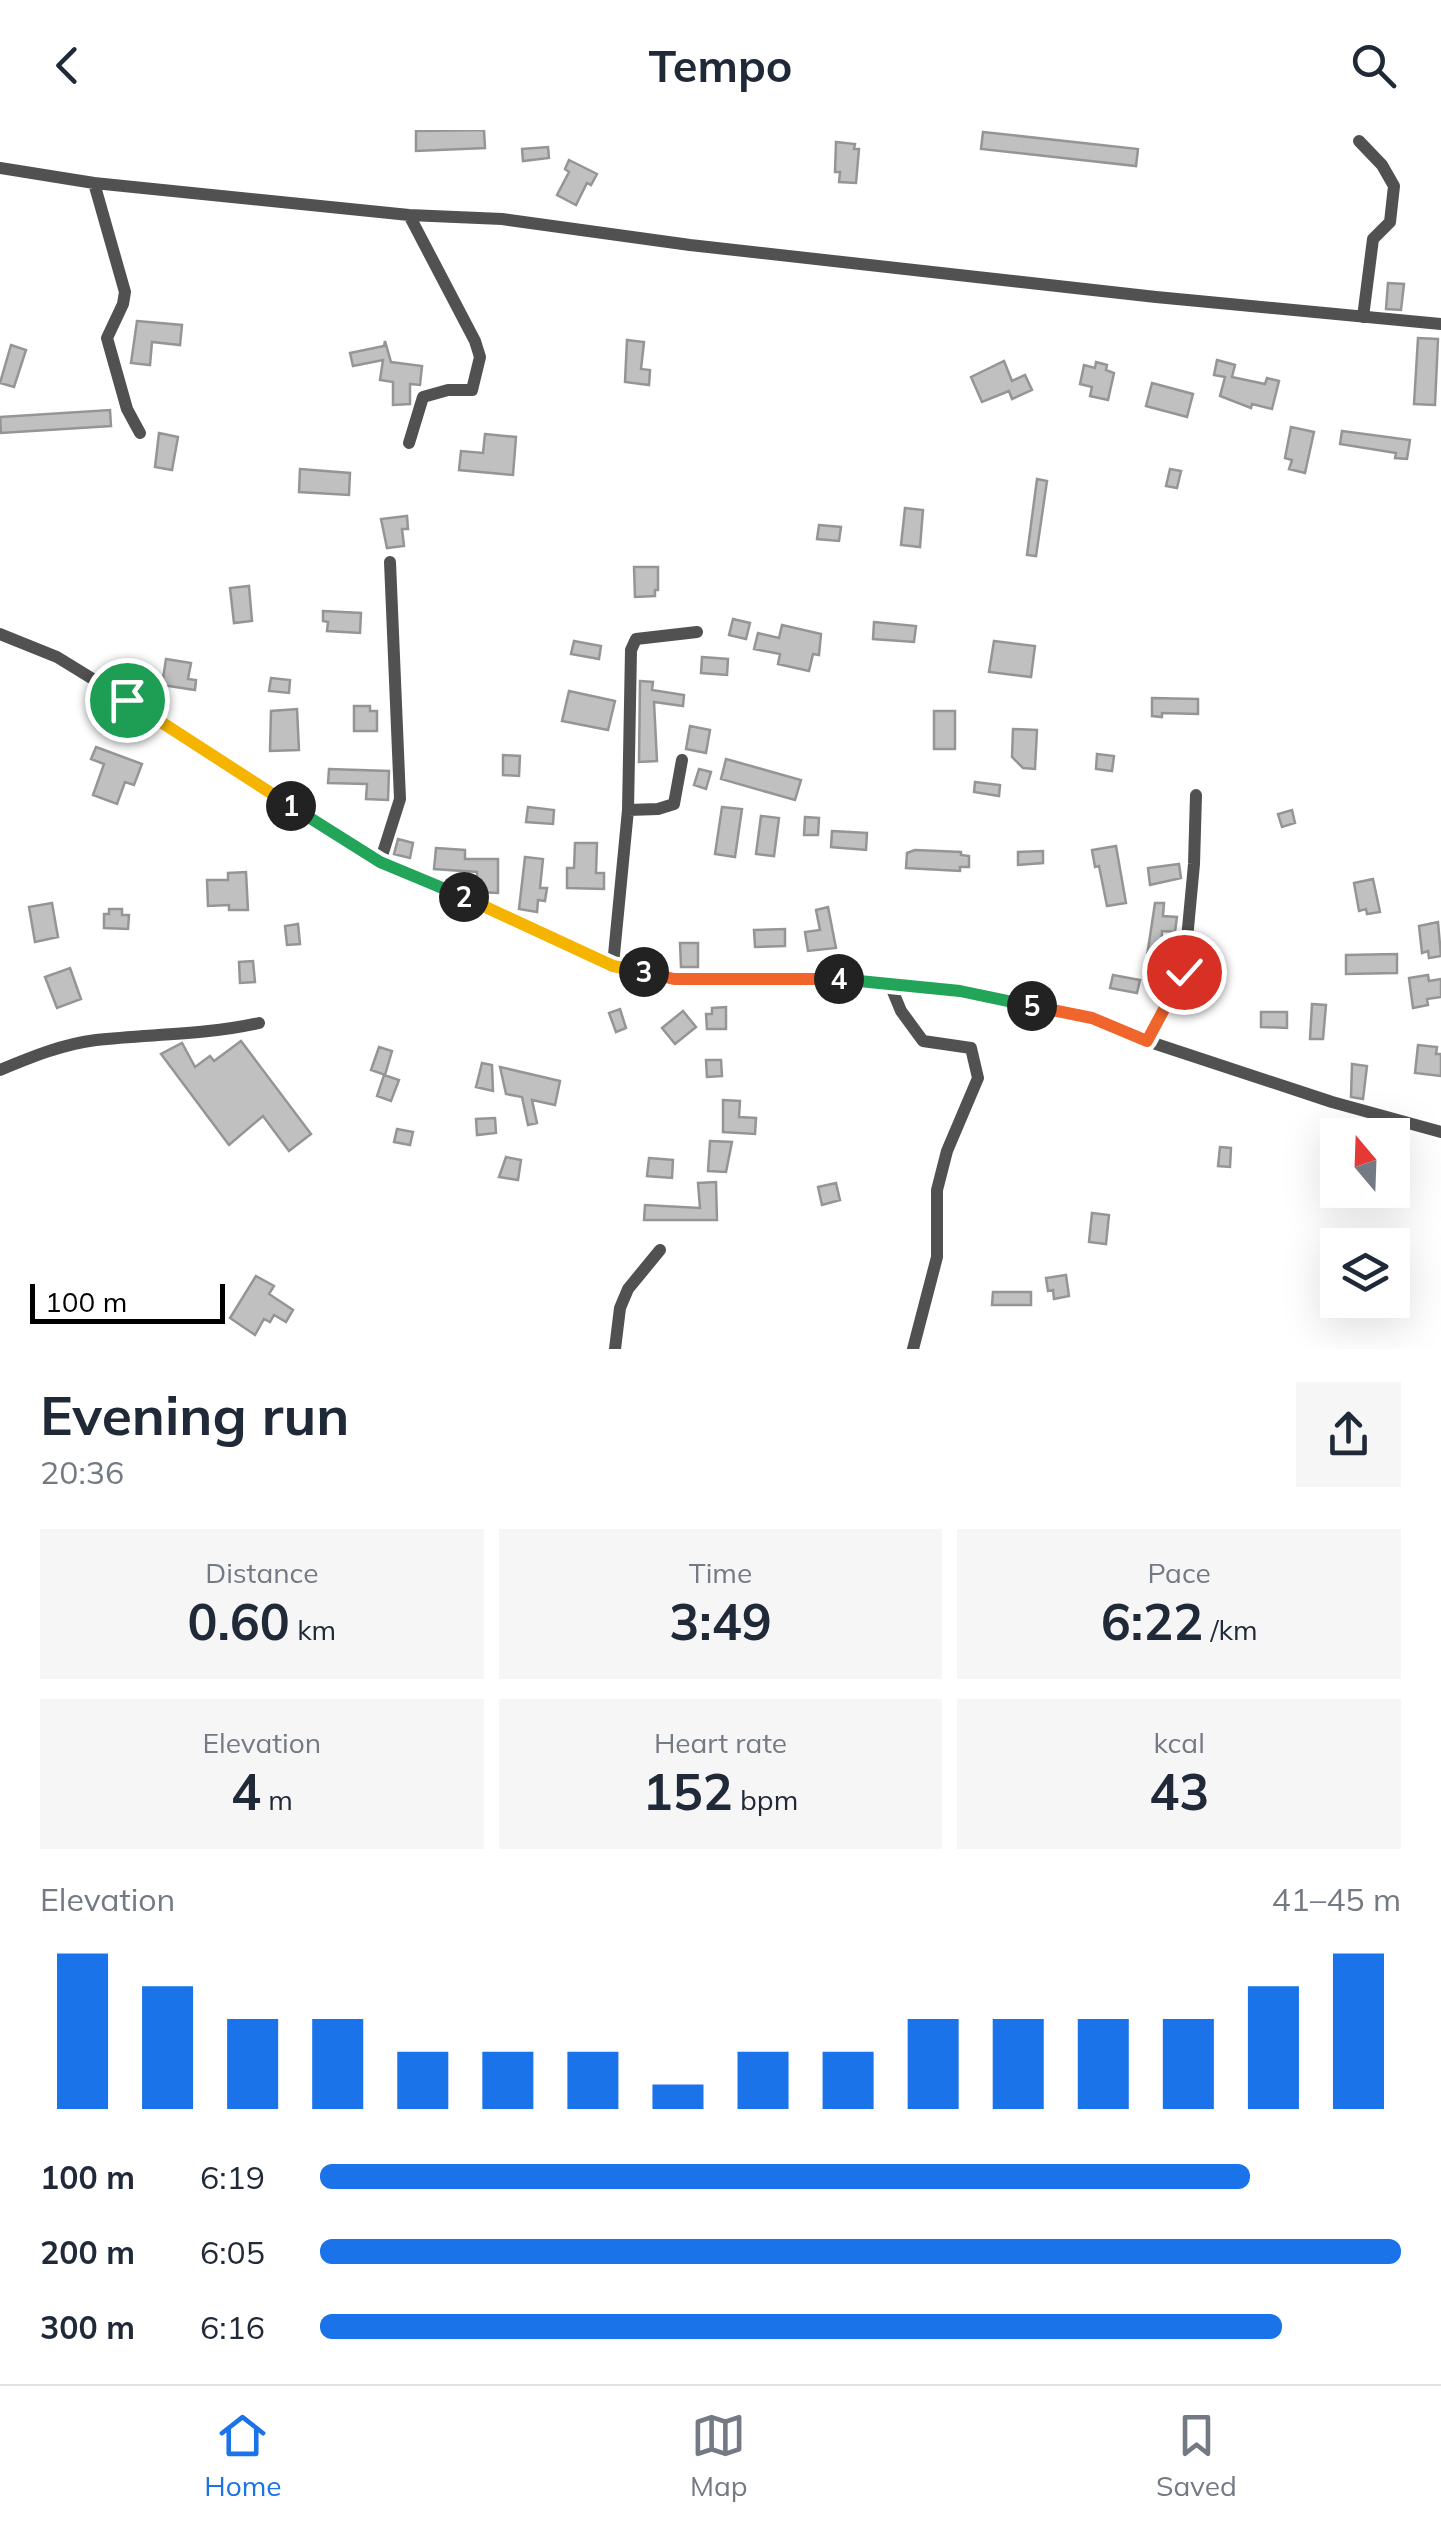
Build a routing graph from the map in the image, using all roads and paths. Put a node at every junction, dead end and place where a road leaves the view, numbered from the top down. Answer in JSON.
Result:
{"nodes":[{"id":1,"x":1358,"y":140,"type":"dead end"},
{"id":2,"x":0,"y":168,"type":"edge"},
{"id":3,"x":94,"y":182,"type":"junction"},
{"id":4,"x":409,"y":215,"type":"junction"},
{"id":5,"x":1364,"y":317,"type":"junction"},
{"id":6,"x":1441,"y":324,"type":"edge"},
{"id":7,"x":140,"y":432,"type":"dead end"},
{"id":8,"x":410,"y":443,"type":"dead end"},
{"id":9,"x":390,"y":562,"type":"dead end"},
{"id":10,"x":697,"y":632,"type":"dead end"},
{"id":11,"x":0,"y":634,"type":"edge"},
{"id":12,"x":682,"y":760,"type":"dead end"},
{"id":13,"x":1196,"y":795,"type":"dead end"},
{"id":14,"x":628,"y":810,"type":"junction"},
{"id":15,"x":380,"y":862,"type":"junction"},
{"id":16,"x":613,"y":966,"type":"junction"},
{"id":17,"x":890,"y":982,"type":"junction"},
{"id":18,"x":259,"y":1023,"type":"dead end"},
{"id":19,"x":1147,"y":1041,"type":"junction"},
{"id":20,"x":0,"y":1070,"type":"edge"},
{"id":21,"x":1441,"y":1132,"type":"edge"},
{"id":22,"x":660,"y":1250,"type":"dead end"},
{"id":23,"x":614,"y":1349,"type":"edge"},
{"id":24,"x":914,"y":1349,"type":"edge"}],
"edges":[{"from":1,"to":5,"type":"street"},
{"from":2,"to":3,"type":"street"},
{"from":3,"to":4,"type":"street"},
{"from":3,"to":7,"type":"street"},
{"from":4,"to":5,"type":"street"},
{"from":4,"to":8,"type":"street"},
{"from":5,"to":6,"type":"street"},
{"from":9,"to":15,"type":"street"},
{"from":10,"to":14,"type":"street"},
{"from":11,"to":15,"type":"street"},
{"from":12,"to":14,"type":"street"},
{"from":13,"to":19,"type":"street"},
{"from":14,"to":16,"type":"street"},
{"from":15,"to":16,"type":"street"},
{"from":16,"to":17,"type":"street"},
{"from":17,"to":19,"type":"street"},
{"from":17,"to":24,"type":"street"},
{"from":18,"to":20,"type":"street"},
{"from":19,"to":21,"type":"street"},
{"from":22,"to":23,"type":"street"}]}
